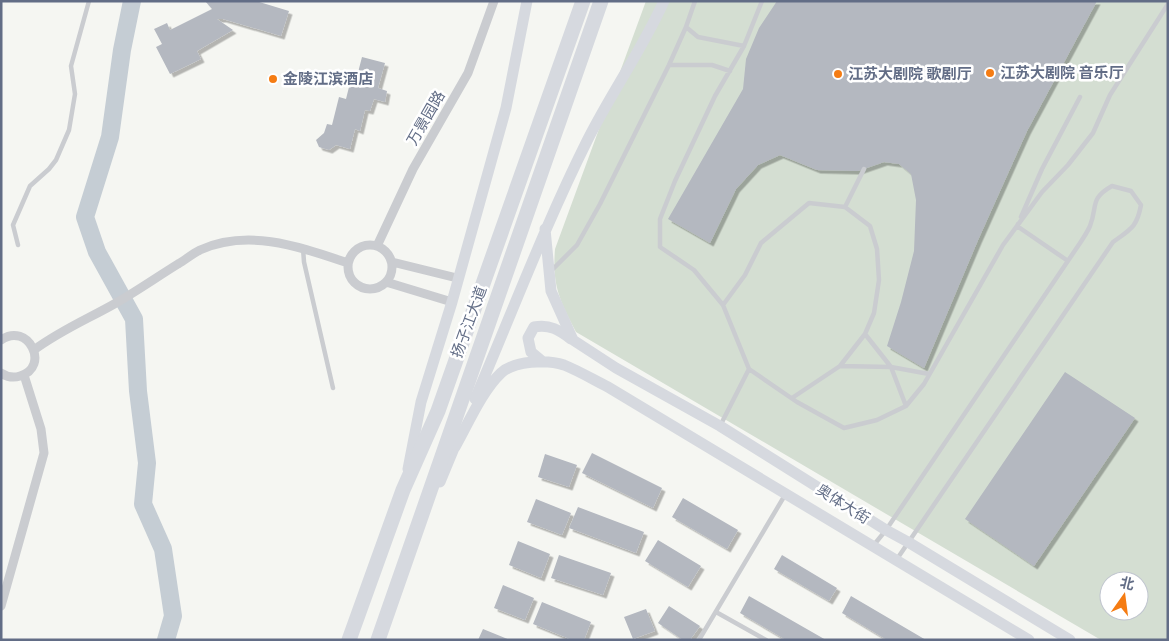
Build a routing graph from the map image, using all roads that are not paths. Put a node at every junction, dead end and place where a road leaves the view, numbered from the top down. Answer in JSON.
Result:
{"nodes":[{"id":1,"x":89,"y":1,"type":"edge"},
{"id":2,"x":494,"y":1,"type":"edge"},
{"id":3,"x":528,"y":1,"type":"edge"},
{"id":4,"x":583,"y":1,"type":"edge"},
{"id":5,"x":601,"y":1,"type":"edge"},
{"id":6,"x":664,"y":1,"type":"edge"},
{"id":7,"x":695,"y":1,"type":"edge"},
{"id":8,"x":762,"y":1,"type":"edge"},
{"id":9,"x":1168,"y":4,"type":"edge"},
{"id":10,"x":686,"y":27,"type":"junction"},
{"id":11,"x":744,"y":46,"type":"junction"},
{"id":12,"x":669,"y":66,"type":"junction"},
{"id":13,"x":730,"y":71,"type":"junction"},
{"id":14,"x":1080,"y":97,"type":"dead end"},
{"id":15,"x":864,"y":169,"type":"dead end"},
{"id":16,"x":845,"y":207,"type":"junction"},
{"id":17,"x":1017,"y":226,"type":"junction"},
{"id":18,"x":545,"y":229,"type":"junction"},
{"id":19,"x":18,"y":245,"type":"dead end"},
{"id":20,"x":377,"y":246,"type":"junction"},
{"id":21,"x":303,"y":248,"type":"junction"},
{"id":22,"x":1068,"y":261,"type":"junction"},
{"id":23,"x":348,"y":262,"type":"junction"},
{"id":24,"x":392,"y":262,"type":"junction"},
{"id":25,"x":550,"y":272,"type":"junction"},
{"id":26,"x":457,"y":278,"type":"junction"},
{"id":27,"x":386,"y":282,"type":"junction"},
{"id":28,"x":452,"y":302,"type":"junction"},
{"id":29,"x":723,"y":305,"type":"junction"},
{"id":30,"x":865,"y":334,"type":"junction"},
{"id":31,"x":1,"y":340,"type":"edge"},
{"id":32,"x":573,"y":340,"type":"junction"},
{"id":33,"x":34,"y":350,"type":"junction"},
{"id":34,"x":543,"y":362,"type":"junction"},
{"id":35,"x":840,"y":366,"type":"junction"},
{"id":36,"x":891,"y":367,"type":"junction"},
{"id":37,"x":749,"y":369,"type":"junction"},
{"id":38,"x":1,"y":373,"type":"edge"},
{"id":39,"x":929,"y":374,"type":"junction"},
{"id":40,"x":24,"y":375,"type":"junction"},
{"id":41,"x":333,"y":388,"type":"dead end"},
{"id":42,"x":792,"y":398,"type":"junction"},
{"id":43,"x":906,"y":406,"type":"junction"},
{"id":44,"x":720,"y":426,"type":"junction"},
{"id":45,"x":454,"y":448,"type":"junction"},
{"id":46,"x":403,"y":490,"type":"junction"},
{"id":47,"x":786,"y":494,"type":"junction"},
{"id":48,"x":886,"y":530,"type":"junction"},
{"id":49,"x":908,"y":542,"type":"junction"},
{"id":50,"x":873,"y":546,"type":"junction"},
{"id":51,"x":896,"y":560,"type":"junction"},
{"id":52,"x":393,"y":597,"type":"junction"},
{"id":53,"x":1,"y":606,"type":"edge"},
{"id":54,"x":716,"y":612,"type":"junction"},
{"id":55,"x":349,"y":640,"type":"edge"},
{"id":56,"x":378,"y":640,"type":"edge"},
{"id":57,"x":699,"y":640,"type":"edge"},
{"id":58,"x":766,"y":640,"type":"edge"},
{"id":59,"x":1029,"y":640,"type":"edge"},
{"id":60,"x":1070,"y":640,"type":"edge"}],
"edges":[{"from":1,"to":19,"type":"lane"},
{"from":2,"to":20,"type":"street","name":"万景园路"},
{"from":3,"to":26,"type":"street"},
{"from":4,"to":46,"type":"highway","name":"扬子江大道"},
{"from":5,"to":52,"type":"highway","name":"扬子江大道"},
{"from":6,"to":18,"type":"street"},
{"from":7,"to":10,"type":"lane"},
{"from":8,"to":11,"type":"lane"},
{"from":9,"to":17,"type":"lane"},
{"from":10,"to":11,"type":"lane"},
{"from":10,"to":12,"type":"lane"},
{"from":11,"to":13,"type":"lane"},
{"from":12,"to":13,"type":"lane"},
{"from":12,"to":25,"type":"lane"},
{"from":13,"to":29,"type":"lane"},
{"from":14,"to":17,"type":"lane"},
{"from":15,"to":16,"type":"lane"},
{"from":16,"to":29,"type":"lane"},
{"from":16,"to":30,"type":"lane"},
{"from":17,"to":22,"type":"lane"},
{"from":17,"to":39,"type":"lane"},
{"from":18,"to":25,"type":"street"},
{"from":18,"to":45,"type":"street"},
{"from":20,"to":23,"type":"street"},
{"from":20,"to":24,"type":"street"},
{"from":21,"to":23,"type":"street"},
{"from":21,"to":33,"type":"street"},
{"from":21,"to":41,"type":"lane"},
{"from":22,"to":48,"type":"lane"},
{"from":22,"to":49,"type":"lane"},
{"from":23,"to":27,"type":"street"},
{"from":24,"to":26,"type":"street"},
{"from":24,"to":27,"type":"street"},
{"from":25,"to":32,"type":"street"},
{"from":26,"to":28,"type":"street"},
{"from":27,"to":28,"type":"street"},
{"from":28,"to":46,"type":"street"},
{"from":29,"to":37,"type":"lane"},
{"from":30,"to":35,"type":"lane"},
{"from":30,"to":36,"type":"lane"},
{"from":31,"to":33,"type":"street"},
{"from":32,"to":34,"type":"street","name":"奥体大街"},
{"from":32,"to":44,"type":"street","name":"奥体大街"},
{"from":33,"to":40,"type":"street"},
{"from":34,"to":45,"type":"street"},
{"from":34,"to":47,"type":"street","name":"奥体大街"},
{"from":35,"to":36,"type":"lane"},
{"from":35,"to":42,"type":"lane"},
{"from":36,"to":39,"type":"lane"},
{"from":36,"to":43,"type":"lane"},
{"from":37,"to":42,"type":"lane"},
{"from":37,"to":44,"type":"lane"},
{"from":38,"to":40,"type":"street"},
{"from":39,"to":43,"type":"lane"},
{"from":40,"to":53,"type":"street"},
{"from":42,"to":43,"type":"lane"},
{"from":44,"to":48,"type":"street","name":"奥体大街"},
{"from":45,"to":52,"type":"street"},
{"from":46,"to":55,"type":"highway","name":"扬子江大道"},
{"from":47,"to":50,"type":"street","name":"奥体大街"},
{"from":47,"to":54,"type":"lane"},
{"from":48,"to":49,"type":"street","name":"奥体大街"},
{"from":48,"to":50,"type":"lane"},
{"from":49,"to":51,"type":"lane"},
{"from":49,"to":60,"type":"street","name":"奥体大街"},
{"from":50,"to":51,"type":"street","name":"奥体大街"},
{"from":51,"to":59,"type":"street","name":"奥体大街"},
{"from":52,"to":56,"type":"highway","name":"扬子江大道"},
{"from":54,"to":57,"type":"lane"},
{"from":54,"to":58,"type":"lane"}]}
